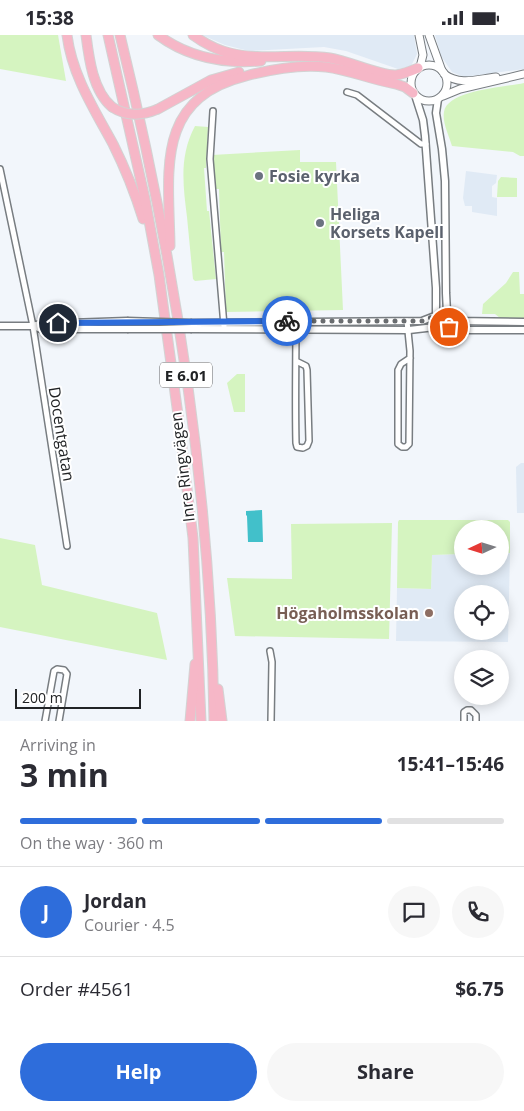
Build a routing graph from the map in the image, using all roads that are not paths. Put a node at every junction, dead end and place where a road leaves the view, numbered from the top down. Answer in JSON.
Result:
{"nodes":[{"id":1,"x":67,"y":35,"type":"edge"},
{"id":2,"x":86,"y":35,"type":"edge"},
{"id":3,"x":108,"y":35,"type":"edge"},
{"id":4,"x":120,"y":35,"type":"edge"},
{"id":5,"x":158,"y":35,"type":"edge"},
{"id":6,"x":193,"y":35,"type":"edge"},
{"id":7,"x":419,"y":35,"type":"edge"},
{"id":8,"x":429,"y":35,"type":"edge"},
{"id":9,"x":309,"y":56,"type":"junction"},
{"id":10,"x":278,"y":68,"type":"junction"},
{"id":11,"x":419,"y":68,"type":"junction"},
{"id":12,"x":443,"y":72,"type":"junction"},
{"id":13,"x":524,"y":74,"type":"edge"},
{"id":14,"x":347,"y":92,"type":"dead end"},
{"id":15,"x":414,"y":94,"type":"junction"},
{"id":16,"x":439,"y":98,"type":"junction"},
{"id":17,"x":213,"y":111,"type":"dead end"},
{"id":18,"x":426,"y":144,"type":"junction"},
{"id":19,"x":0,"y":169,"type":"edge"},
{"id":20,"x":170,"y":271,"type":"junction"},
{"id":21,"x":159,"y":275,"type":"junction"},
{"id":22,"x":435,"y":316,"type":"junction"},
{"id":23,"x":449,"y":316,"type":"junction"},
{"id":24,"x":296,"y":321,"type":"junction"},
{"id":25,"x":407,"y":321,"type":"junction"},
{"id":26,"x":524,"y":322,"type":"edge"},
{"id":27,"x":33,"y":326,"type":"junction"},
{"id":28,"x":224,"y":326,"type":"junction"},
{"id":29,"x":0,"y":327,"type":"edge"},
{"id":30,"x":436,"y":327,"type":"junction"},
{"id":31,"x":296,"y":330,"type":"junction"},
{"id":32,"x":408,"y":330,"type":"junction"},
{"id":33,"x":444,"y":330,"type":"junction"},
{"id":34,"x":524,"y":330,"type":"edge"},
{"id":35,"x":410,"y":358,"type":"junction"},
{"id":36,"x":296,"y":361,"type":"junction"},
{"id":37,"x":66,"y":545,"type":"dead end"},
{"id":38,"x":197,"y":609,"type":"junction"},
{"id":39,"x":211,"y":618,"type":"junction"},
{"id":40,"x":270,"y":651,"type":"dead end"},
{"id":41,"x":45,"y":721,"type":"edge"},
{"id":42,"x":59,"y":721,"type":"edge"},
{"id":43,"x":190,"y":721,"type":"edge"},
{"id":44,"x":201,"y":721,"type":"edge"},
{"id":45,"x":214,"y":721,"type":"edge"},
{"id":46,"x":222,"y":721,"type":"edge"},
{"id":47,"x":271,"y":721,"type":"edge"},
{"id":48,"x":464,"y":721,"type":"edge"},
{"id":49,"x":476,"y":721,"type":"edge"}],
"edges":[{"from":1,"to":21,"type":"highway"},
{"from":2,"to":10,"type":"highway","bridge":true},
{"from":3,"to":21,"type":"highway","name":"Inre Ringvägen","number":"E 6.01"},
{"from":4,"to":20,"type":"highway","name":"Inre Ringvägen","number":"E 6.01"},
{"from":5,"to":9,"type":"highway"},
{"from":6,"to":9,"type":"highway"},
{"from":7,"to":11,"type":"main road"},
{"from":8,"to":12,"type":"main road"},
{"from":9,"to":11,"type":"highway"},
{"from":10,"to":15,"type":"highway"},
{"from":10,"to":20,"type":"highway"},
{"from":11,"to":12,"type":"main road"},
{"from":11,"to":15,"type":"main road"},
{"from":12,"to":13,"type":"main road"},
{"from":12,"to":16,"type":"main road"},
{"from":13,"to":16,"type":"main road"},
{"from":14,"to":18,"type":"street"},
{"from":15,"to":16,"type":"main road"},
{"from":15,"to":18,"type":"street"},
{"from":16,"to":23,"type":"street"},
{"from":17,"to":28,"type":"street"},
{"from":18,"to":22,"type":"street"},
{"from":19,"to":27,"type":"street","name":"Docentgatan"},
{"from":20,"to":39,"type":"highway","name":"Inre Ringvägen","number":"E 6.01"},
{"from":21,"to":38,"type":"highway","name":"Inre Ringvägen","number":"E 6.01"},
{"from":22,"to":23,"type":"street"},
{"from":22,"to":25,"type":"street"},
{"from":22,"to":30,"type":"street"},
{"from":23,"to":26,"type":"street"},
{"from":23,"to":33,"type":"street"},
{"from":24,"to":25,"type":"street"},
{"from":24,"to":28,"type":"street"},
{"from":24,"to":31,"type":"street"},
{"from":25,"to":32,"type":"street"},
{"from":27,"to":28,"type":"street","bridge":true},
{"from":27,"to":29,"type":"street"},
{"from":27,"to":37,"type":"street","name":"Docentgatan"},
{"from":28,"to":31,"type":"street"},
{"from":30,"to":32,"type":"street"},
{"from":30,"to":33,"type":"street"},
{"from":31,"to":32,"type":"street"},
{"from":31,"to":36,"type":"street"},
{"from":32,"to":35,"type":"street"},
{"from":33,"to":34,"type":"street"},
{"from":35,"to":35,"type":"street"},
{"from":36,"to":36,"type":"street"},
{"from":38,"to":43,"type":"highway"},
{"from":38,"to":44,"type":"highway","name":"Inre Ringvägen","number":"E 6.01"},
{"from":39,"to":45,"type":"highway","name":"Inre Ringvägen","number":"E 6.01"},
{"from":39,"to":46,"type":"highway"},
{"from":40,"to":47,"type":"street"},
{"from":41,"to":42,"type":"street"},
{"from":48,"to":49,"type":"street"}]}
